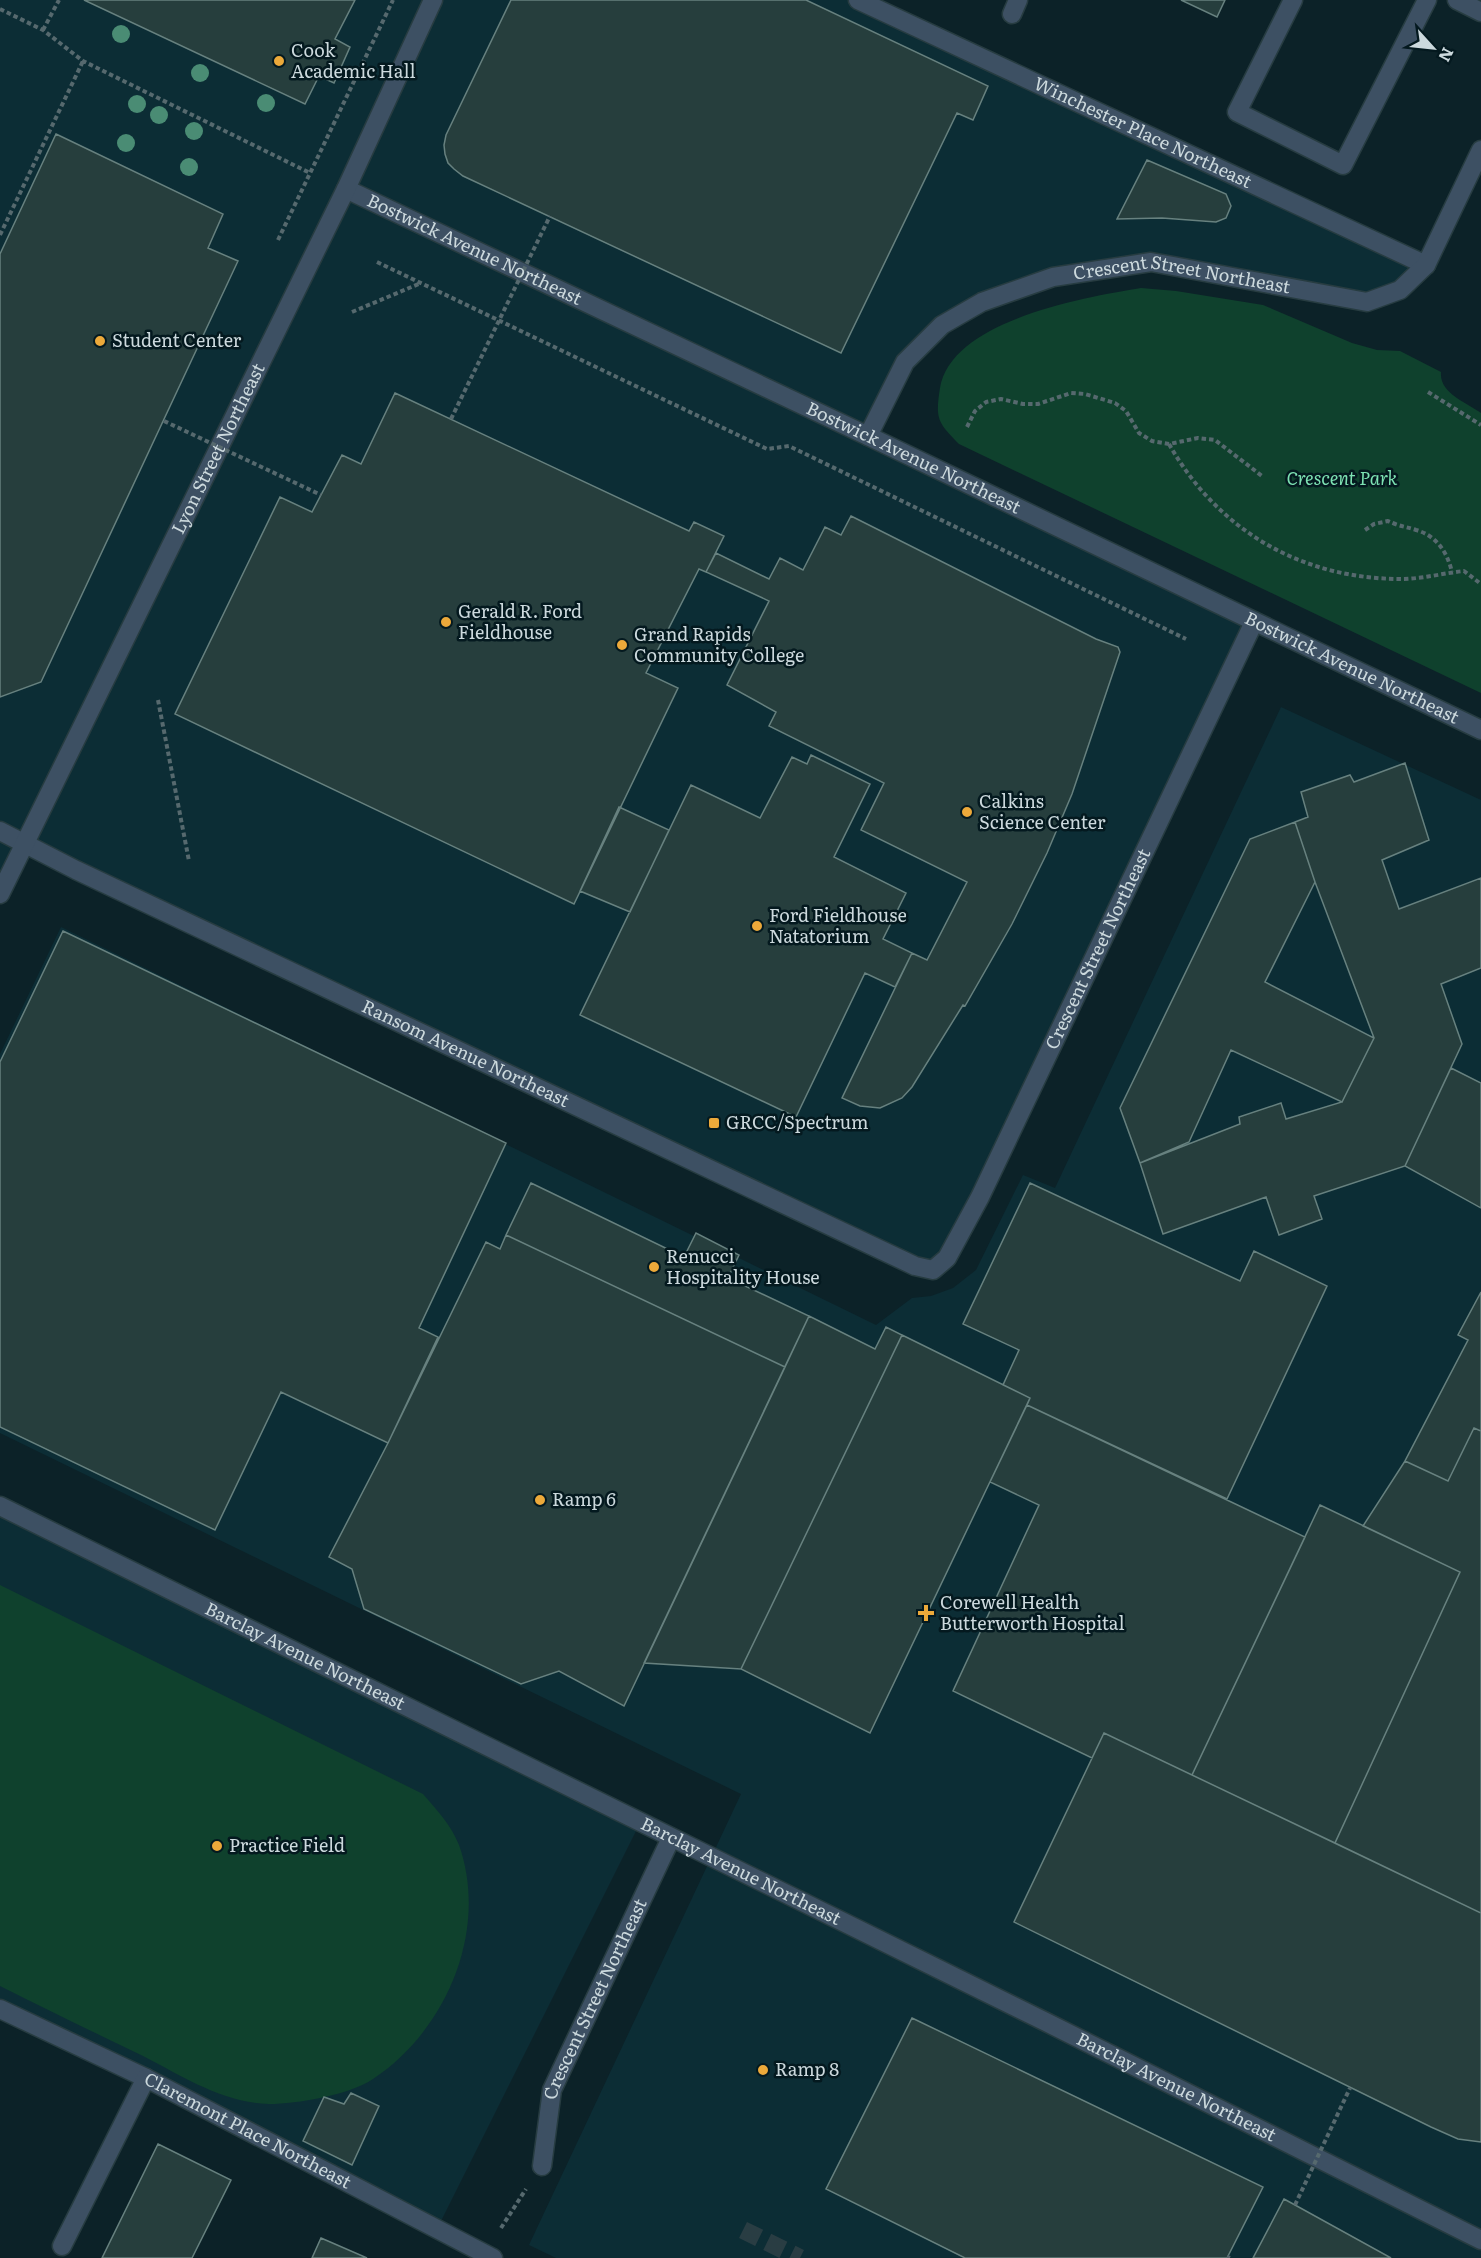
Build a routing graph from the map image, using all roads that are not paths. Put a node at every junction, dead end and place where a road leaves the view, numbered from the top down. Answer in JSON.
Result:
{"nodes":[{"id":1,"x":433,"y":0,"type":"edge"},
{"id":2,"x":858,"y":0,"type":"edge"},
{"id":3,"x":1293,"y":0,"type":"edge"},
{"id":4,"x":1427,"y":0,"type":"edge"},
{"id":5,"x":1457,"y":0,"type":"edge"},
{"id":6,"x":1481,"y":12,"type":"edge"},
{"id":7,"x":1481,"y":150,"type":"edge"},
{"id":8,"x":346,"y":189,"type":"junction"},
{"id":9,"x":1426,"y":265,"type":"junction"},
{"id":10,"x":868,"y":436,"type":"junction"},
{"id":11,"x":1254,"y":622,"type":"junction"},
{"id":12,"x":1481,"y":730,"type":"edge"},
{"id":13,"x":0,"y":831,"type":"edge"},
{"id":14,"x":24,"y":843,"type":"junction"},
{"id":15,"x":0,"y":894,"type":"edge"},
{"id":16,"x":933,"y":1270,"type":"joint"},
{"id":17,"x":0,"y":1506,"type":"edge"},
{"id":18,"x":671,"y":1838,"type":"junction"},
{"id":19,"x":0,"y":2009,"type":"edge"},
{"id":20,"x":146,"y":2078,"type":"junction"},
{"id":21,"x":542,"y":2166,"type":"road end"},
{"id":22,"x":1481,"y":2241,"type":"edge"},
{"id":23,"x":62,"y":2246,"type":"dead end"},
{"id":24,"x":472,"y":2253,"type":"edge"},
{"id":25,"x":493,"y":2258,"type":"edge"}],
"edges":[{"from":1,"to":8,"type":"street","name":"Lyon Street Northeast"},
{"from":2,"to":9,"type":"street","name":"Winchester Place Northeast"},
{"from":3,"to":4,"type":"street"},
{"from":5,"to":6,"type":"street"},
{"from":7,"to":9,"type":"street","name":"Crescent Street Northeast"},
{"from":8,"to":10,"type":"street","name":"Bostwick Avenue Northeast"},
{"from":8,"to":14,"type":"street","name":"Lyon Street Northeast"},
{"from":9,"to":10,"type":"street","name":"Crescent Street Northeast"},
{"from":10,"to":11,"type":"street","name":"Bostwick Avenue Northeast"},
{"from":11,"to":12,"type":"street","name":"Bostwick Avenue Northeast"},
{"from":11,"to":16,"type":"street","name":"Crescent Street Northeast"},
{"from":13,"to":14,"type":"street","name":"Ransom Avenue Northeast"},
{"from":14,"to":15,"type":"street","name":"Lyon Street Northeast"},
{"from":14,"to":16,"type":"street","name":"Ransom Avenue Northeast"},
{"from":17,"to":18,"type":"street","name":"Barclay Avenue Northeast"},
{"from":18,"to":21,"type":"street","name":"Crescent Street Northeast"},
{"from":18,"to":22,"type":"street","name":"Barclay Avenue Northeast"},
{"from":19,"to":20,"type":"street","name":"Claremont Place Northeast"},
{"from":20,"to":23,"type":"street"},
{"from":20,"to":24,"type":"street","name":"Claremont Place Northeast"},
{"from":24,"to":25,"type":"street","name":"Claremont Place Northeast"}]}
